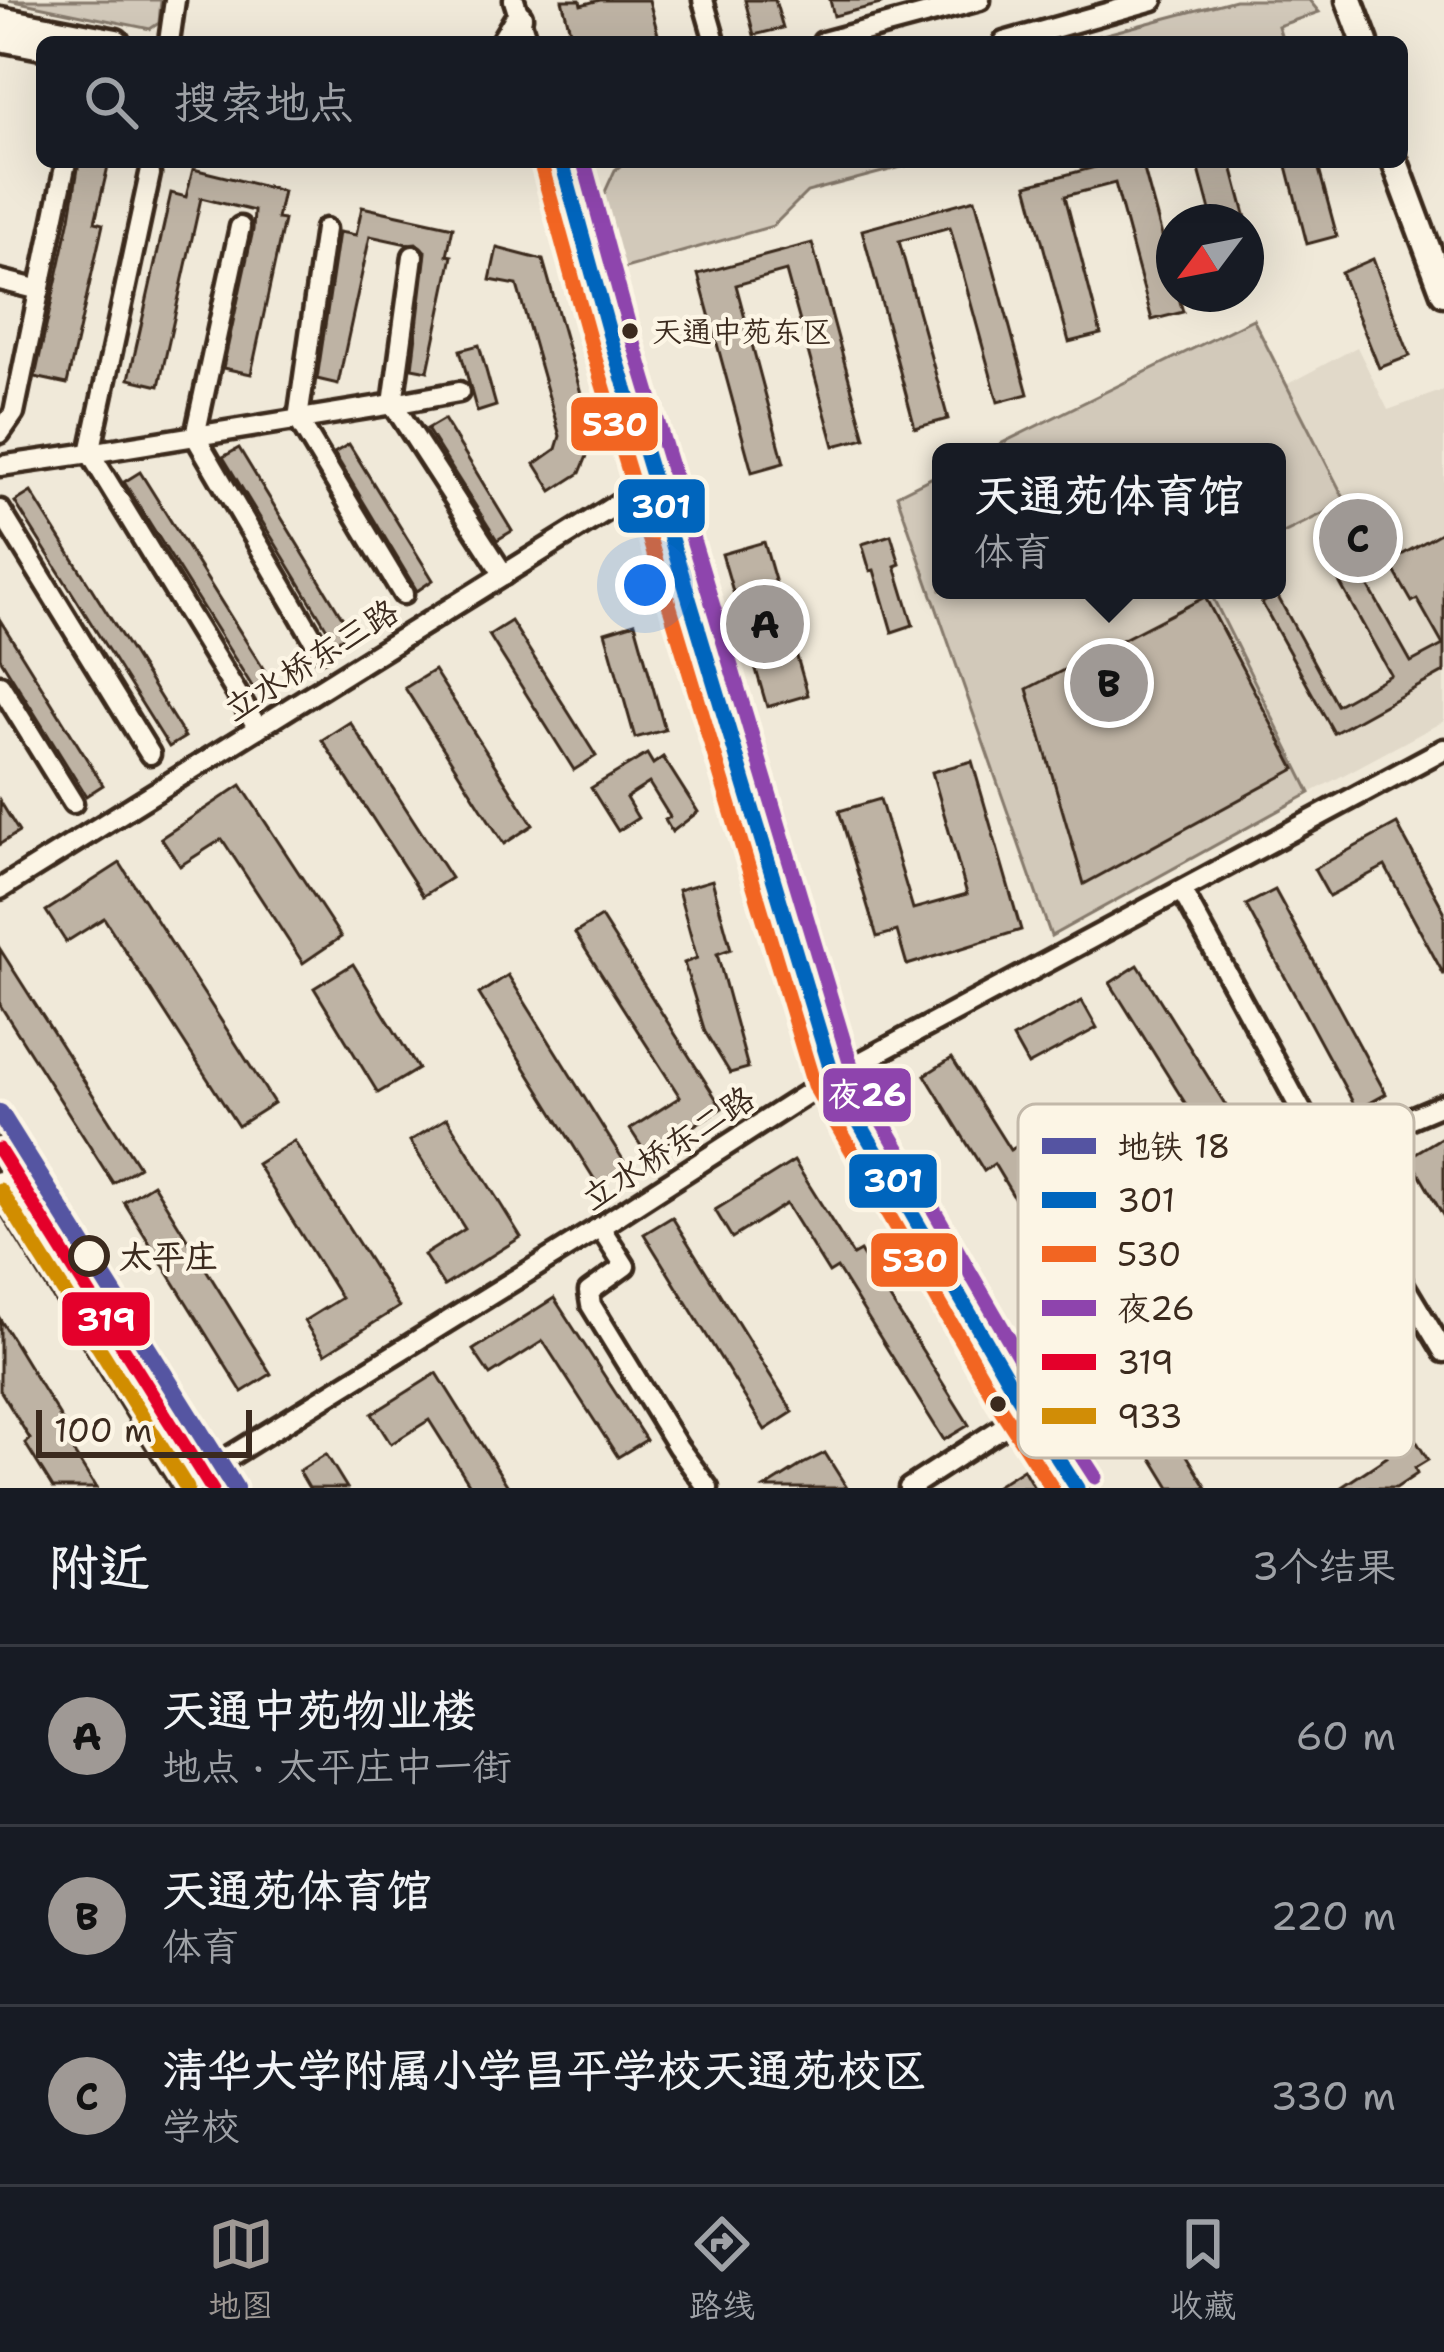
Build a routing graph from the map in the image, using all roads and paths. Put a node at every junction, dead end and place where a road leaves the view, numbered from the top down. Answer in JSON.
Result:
{"nodes":[{"id":1,"x":175,"y":0,"type":"edge"},
{"id":2,"x":703,"y":0,"type":"edge"},
{"id":3,"x":980,"y":0,"type":"edge"},
{"id":4,"x":1153,"y":0,"type":"edge"},
{"id":5,"x":1333,"y":0,"type":"edge"},
{"id":6,"x":1349,"y":0,"type":"edge"},
{"id":7,"x":0,"y":20,"type":"edge"},
{"id":8,"x":84,"y":36,"type":"edge"},
{"id":9,"x":170,"y":36,"type":"edge"},
{"id":10,"x":713,"y":36,"type":"edge"},
{"id":11,"x":845,"y":36,"type":"edge"},
{"id":12,"x":1025,"y":36,"type":"edge"},
{"id":13,"x":1347,"y":36,"type":"edge"},
{"id":14,"x":1363,"y":36,"type":"edge"},
{"id":15,"x":0,"y":38,"type":"edge"},
{"id":16,"x":36,"y":45,"type":"edge"},
{"id":17,"x":1408,"y":156,"type":"edge"},
{"id":18,"x":65,"y":168,"type":"edge"},
{"id":19,"x":564,"y":168,"type":"edge"},
{"id":20,"x":1397,"y":168,"type":"edge"},
{"id":21,"x":150,"y":175,"type":"dead end"},
{"id":22,"x":240,"y":227,"type":"dead end"},
{"id":23,"x":325,"y":229,"type":"dead end"},
{"id":24,"x":1444,"y":251,"type":"edge"},
{"id":25,"x":413,"y":256,"type":"dead end"},
{"id":26,"x":0,"y":280,"type":"edge"},
{"id":27,"x":40,"y":290,"type":"junction"},
{"id":28,"x":1444,"y":292,"type":"edge"},
{"id":29,"x":459,"y":392,"type":"dead end"},
{"id":30,"x":393,"y":404,"type":"junction"},
{"id":31,"x":298,"y":419,"type":"junction"},
{"id":32,"x":0,"y":433,"type":"edge"},
{"id":33,"x":195,"y":436,"type":"junction"},
{"id":34,"x":90,"y":453,"type":"junction"},
{"id":35,"x":0,"y":466,"type":"edge"},
{"id":36,"x":654,"y":481,"type":"junction"},
{"id":37,"x":0,"y":510,"type":"edge"},
{"id":38,"x":504,"y":575,"type":"junction"},
{"id":39,"x":403,"y":594,"type":"dead end"},
{"id":40,"x":320,"y":650,"type":"dead end"},
{"id":41,"x":0,"y":685,"type":"edge"},
{"id":42,"x":259,"y":728,"type":"junction"},
{"id":43,"x":1444,"y":748,"type":"edge"},
{"id":44,"x":150,"y":754,"type":"dead end"},
{"id":45,"x":73,"y":803,"type":"dead end"},
{"id":46,"x":0,"y":889,"type":"edge"},
{"id":47,"x":1182,"y":891,"type":"junction"},
{"id":48,"x":833,"y":1077,"type":"junction"},
{"id":49,"x":1297,"y":1104,"type":"edge"},
{"id":50,"x":1444,"y":1104,"type":"edge"},
{"id":51,"x":1414,"y":1116,"type":"edge"},
{"id":52,"x":0,"y":1150,"type":"edge"},
{"id":53,"x":0,"y":1184,"type":"edge"},
{"id":54,"x":600,"y":1228,"type":"junction"},
{"id":55,"x":1414,"y":1302,"type":"edge"},
{"id":56,"x":1444,"y":1352,"type":"edge"},
{"id":57,"x":1018,"y":1394,"type":"edge"},
{"id":58,"x":1018,"y":1417,"type":"edge"},
{"id":59,"x":1058,"y":1458,"type":"edge"},
{"id":60,"x":200,"y":1484,"type":"edge"},
{"id":61,"x":708,"y":1488,"type":"edge"},
{"id":62,"x":909,"y":1488,"type":"edge"},
{"id":63,"x":1077,"y":1488,"type":"edge"}],
"edges":[{"from":1,"to":9,"type":"street"},
{"from":2,"to":10,"type":"street"},
{"from":3,"to":11,"type":"street"},
{"from":4,"to":12,"type":"street"},
{"from":5,"to":13,"type":"main road"},
{"from":6,"to":14,"type":"main road"},
{"from":7,"to":8,"type":"main road"},
{"from":15,"to":16,"type":"main road"},
{"from":17,"to":24,"type":"main road"},
{"from":18,"to":27,"type":"street"},
{"from":19,"to":36,"type":"street"},
{"from":20,"to":28,"type":"main road"},
{"from":21,"to":34,"type":"street"},
{"from":22,"to":33,"type":"street"},
{"from":23,"to":31,"type":"street"},
{"from":25,"to":30,"type":"street"},
{"from":26,"to":27,"type":"street"},
{"from":27,"to":32,"type":"street"},
{"from":29,"to":30,"type":"street"},
{"from":30,"to":31,"type":"street"},
{"from":30,"to":38,"type":"street"},
{"from":31,"to":33,"type":"street"},
{"from":31,"to":39,"type":"street"},
{"from":33,"to":34,"type":"street"},
{"from":33,"to":40,"type":"street"},
{"from":34,"to":35,"type":"street"},
{"from":34,"to":42,"type":"street"},
{"from":36,"to":38,"type":"street","name":"立水桥东三路"},
{"from":36,"to":48,"type":"street"},
{"from":37,"to":44,"type":"street"},
{"from":38,"to":42,"type":"street","name":"立水桥东三路"},
{"from":41,"to":45,"type":"street"},
{"from":42,"to":46,"type":"street","name":"立水桥东三路"},
{"from":43,"to":47,"type":"street","name":"立水桥东二路"},
{"from":47,"to":48,"type":"street","name":"立水桥东二路"},
{"from":47,"to":49,"type":"street"},
{"from":48,"to":54,"type":"street","name":"立水桥东二路"},
{"from":48,"to":57,"type":"street"},
{"from":50,"to":51,"type":"street"},
{"from":52,"to":60,"type":"main road"},
{"from":53,"to":60,"type":"main road"},
{"from":54,"to":60,"type":"street","name":"立水桥东二路"},
{"from":54,"to":61,"type":"street"},
{"from":55,"to":56,"type":"street"},
{"from":58,"to":62,"type":"street"},
{"from":59,"to":63,"type":"street"}]}
